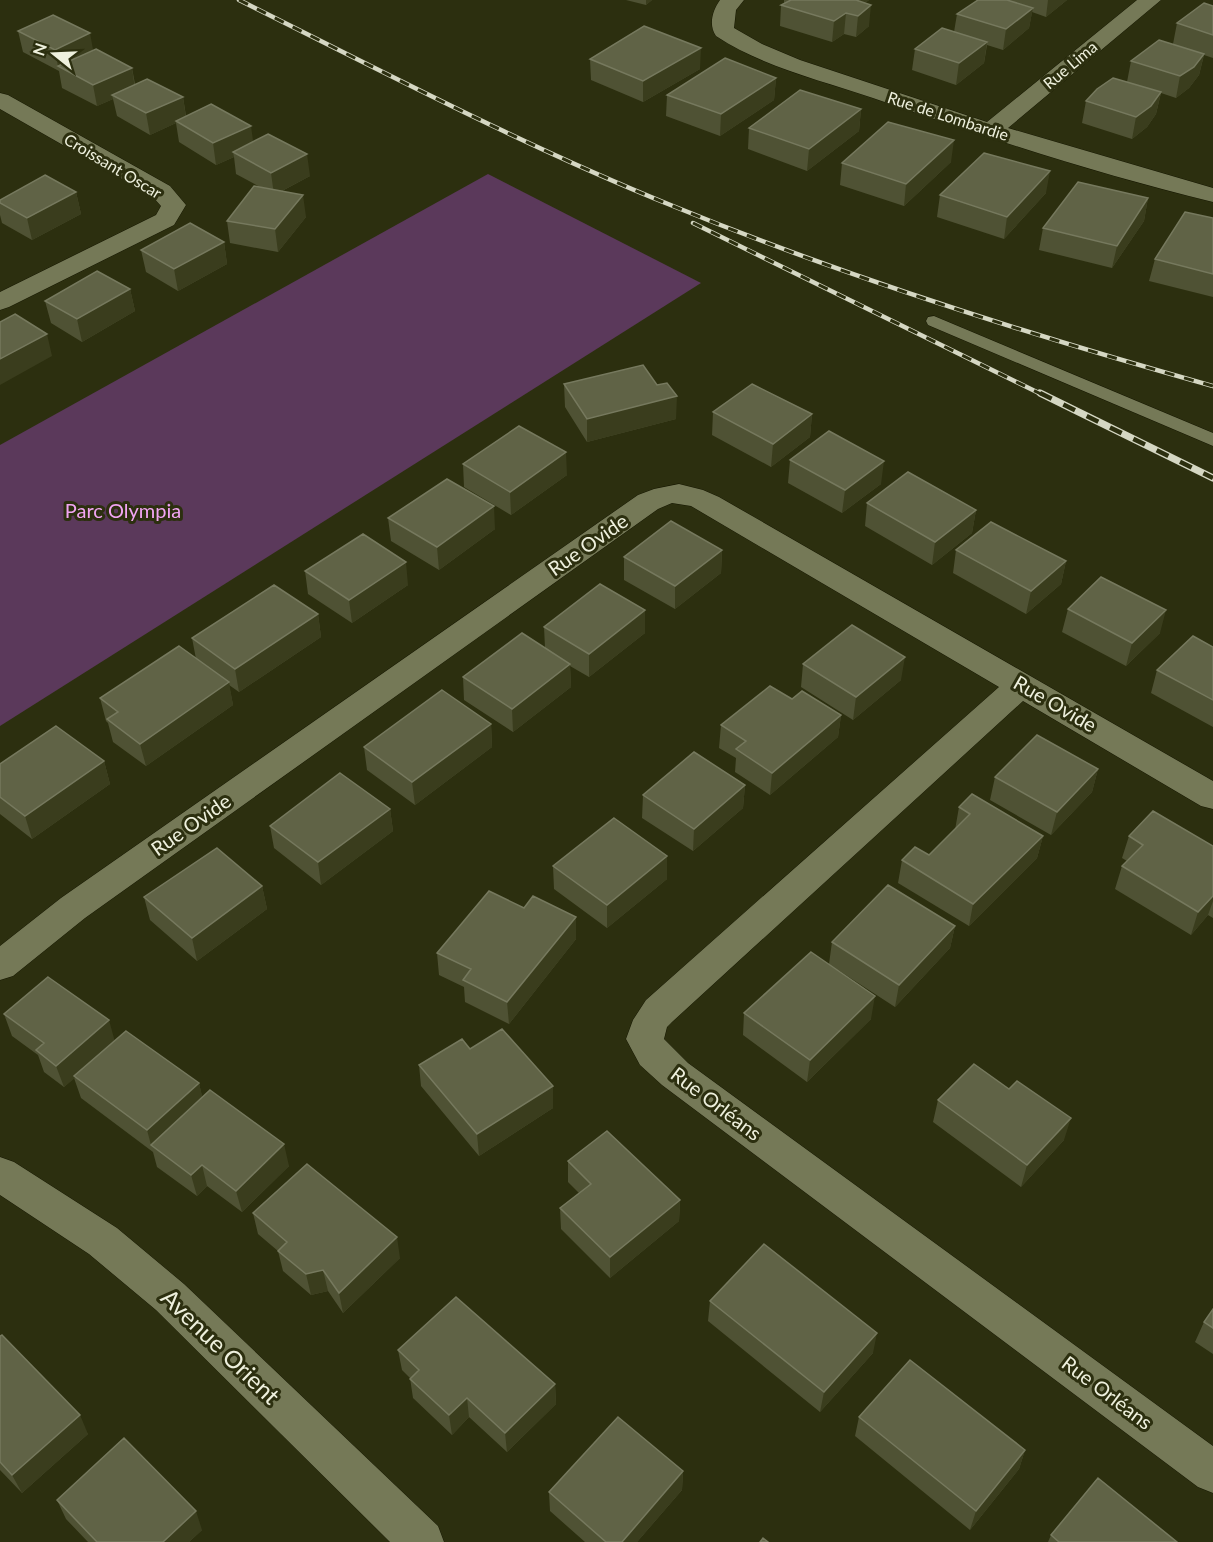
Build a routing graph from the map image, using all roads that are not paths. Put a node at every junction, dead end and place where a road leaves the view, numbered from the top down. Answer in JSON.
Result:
{"nodes":[{"id":1,"x":733,"y":0,"type":"edge"},
{"id":2,"x":1150,"y":0,"type":"edge"},
{"id":3,"x":0,"y":100,"type":"edge"},
{"id":4,"x":990,"y":131,"type":"junction"},
{"id":5,"x":1213,"y":195,"type":"edge"},
{"id":6,"x":0,"y":302,"type":"edge"},
{"id":7,"x":934,"y":321,"type":"dead end"},
{"id":8,"x":1213,"y":440,"type":"edge"},
{"id":9,"x":1022,"y":684,"type":"junction"},
{"id":10,"x":1213,"y":797,"type":"edge"},
{"id":11,"x":0,"y":966,"type":"edge"},
{"id":12,"x":0,"y":1174,"type":"edge"},
{"id":13,"x":1213,"y":1472,"type":"edge"},
{"id":14,"x":422,"y":1542,"type":"edge"}],
"edges":[{"from":1,"to":4,"type":"street","name":"Rue de Lombardie"},
{"from":2,"to":4,"type":"street","name":"Rue Lima"},
{"from":3,"to":6,"type":"street","name":"Croissant Oscar"},
{"from":4,"to":5,"type":"street","name":"Rue de Lombardie"},
{"from":7,"to":8,"type":"lane"},
{"from":9,"to":10,"type":"street","name":"Rue Ovide"},
{"from":9,"to":11,"type":"street","name":"Rue Ovide"},
{"from":9,"to":13,"type":"street","name":"Rue Orléans"},
{"from":12,"to":14,"type":"street","name":"Avenue Orient"}]}
